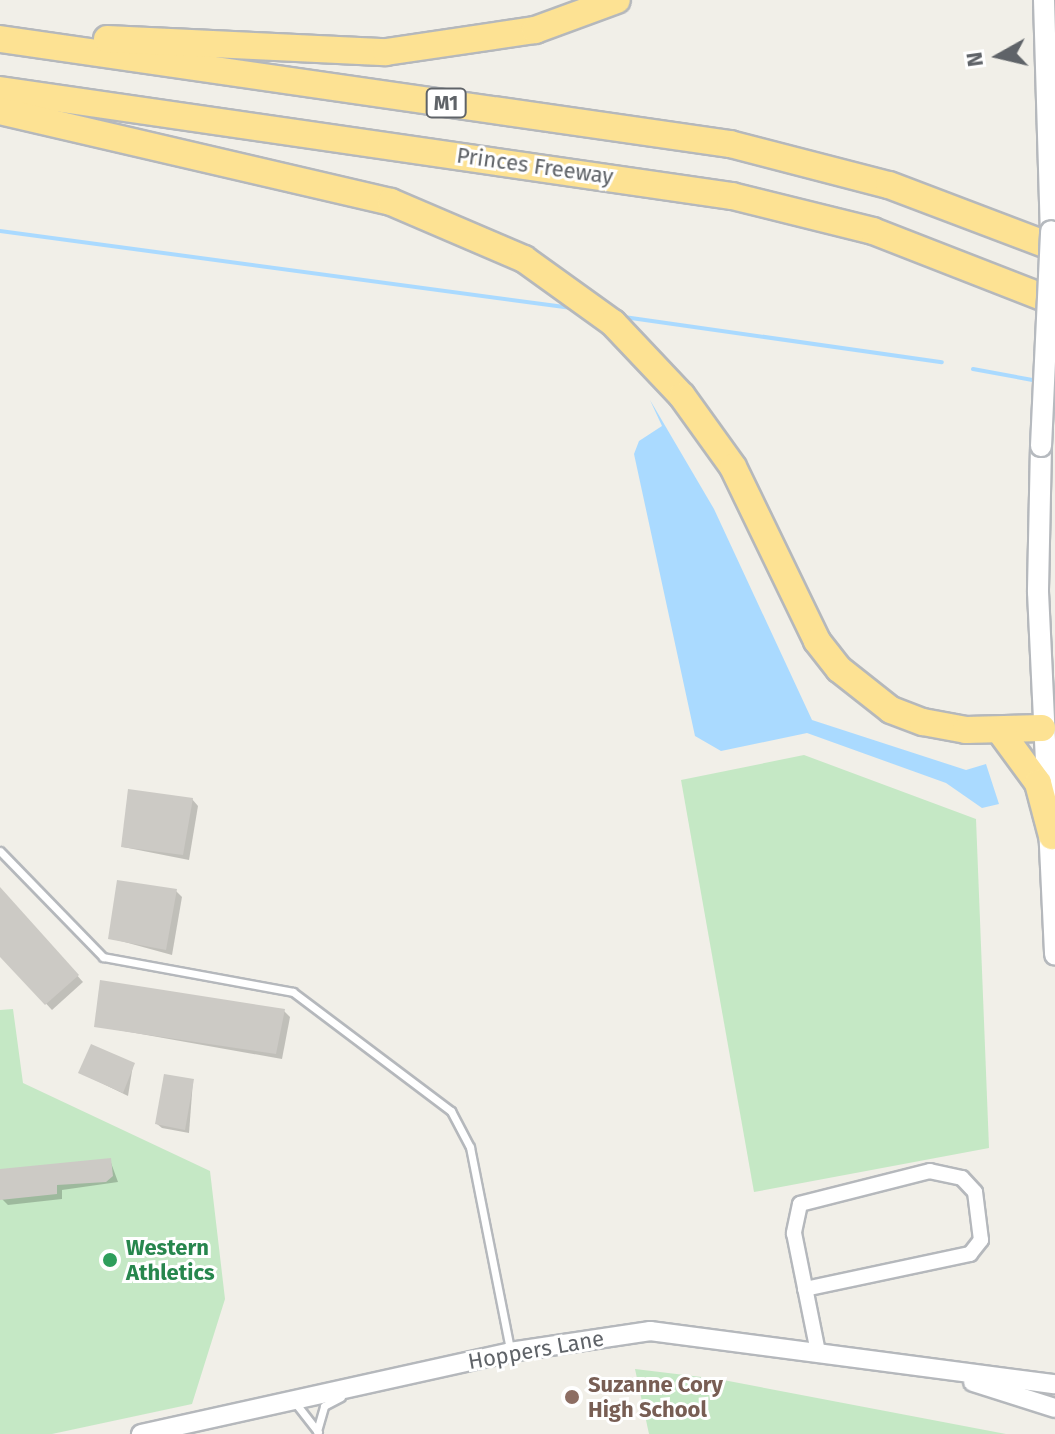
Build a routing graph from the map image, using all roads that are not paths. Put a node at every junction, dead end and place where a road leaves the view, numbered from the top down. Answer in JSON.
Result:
{"nodes":[{"id":1,"x":617,"y":0,"type":"edge"},
{"id":2,"x":1044,"y":0,"type":"edge"},
{"id":3,"x":0,"y":32,"type":"edge"},
{"id":4,"x":0,"y":39,"type":"edge"},
{"id":5,"x":0,"y":90,"type":"edge"},
{"id":6,"x":0,"y":111,"type":"edge"},
{"id":7,"x":1053,"y":240,"type":"edge"},
{"id":8,"x":1055,"y":302,"type":"edge"},
{"id":9,"x":1048,"y":728,"type":"edge"},
{"id":10,"x":1000,"y":731,"type":"junction"},
{"id":11,"x":1052,"y":836,"type":"junction"},
{"id":12,"x":0,"y":851,"type":"edge"},
{"id":13,"x":1055,"y":955,"type":"edge"},
{"id":14,"x":805,"y":1289,"type":"junction"},
{"id":15,"x":510,"y":1352,"type":"junction"},
{"id":16,"x":818,"y":1352,"type":"junction"},
{"id":17,"x":936,"y":1371,"type":"junction"},
{"id":18,"x":1055,"y":1384,"type":"edge"},
{"id":19,"x":370,"y":1385,"type":"junction"},
{"id":20,"x":289,"y":1402,"type":"junction"},
{"id":21,"x":1055,"y":1408,"type":"edge"},
{"id":22,"x":318,"y":1433,"type":"edge"},
{"id":23,"x":141,"y":1434,"type":"edge"}],
"edges":[{"from":1,"to":3,"type":"highway"},
{"from":2,"to":7,"type":"main road"},
{"from":4,"to":7,"type":"highway","number":"M1"},
{"from":5,"to":8,"type":"highway","name":"Princes Freeway","number":"M1"},
{"from":6,"to":10,"type":"highway"},
{"from":7,"to":9,"type":"main road","bridge":true},
{"from":9,"to":10,"type":"highway"},
{"from":9,"to":11,"type":"main road"},
{"from":10,"to":11,"type":"highway"},
{"from":11,"to":13,"type":"main road"},
{"from":12,"to":15,"type":"lane"},
{"from":14,"to":14,"type":"street"},
{"from":14,"to":16,"type":"street"},
{"from":15,"to":16,"type":"street","name":"Hoppers Lane"},
{"from":15,"to":19,"type":"street","name":"Hoppers Lane"},
{"from":16,"to":17,"type":"street","name":"Hoppers Lane"},
{"from":17,"to":18,"type":"street","name":"Hoppers Lane"},
{"from":17,"to":21,"type":"street","name":"Hoppers Lane"},
{"from":19,"to":20,"type":"street","name":"Hoppers Lane"},
{"from":19,"to":22,"type":"lane"},
{"from":20,"to":22,"type":"lane"},
{"from":20,"to":23,"type":"street","name":"Hoppers Lane"}]}
